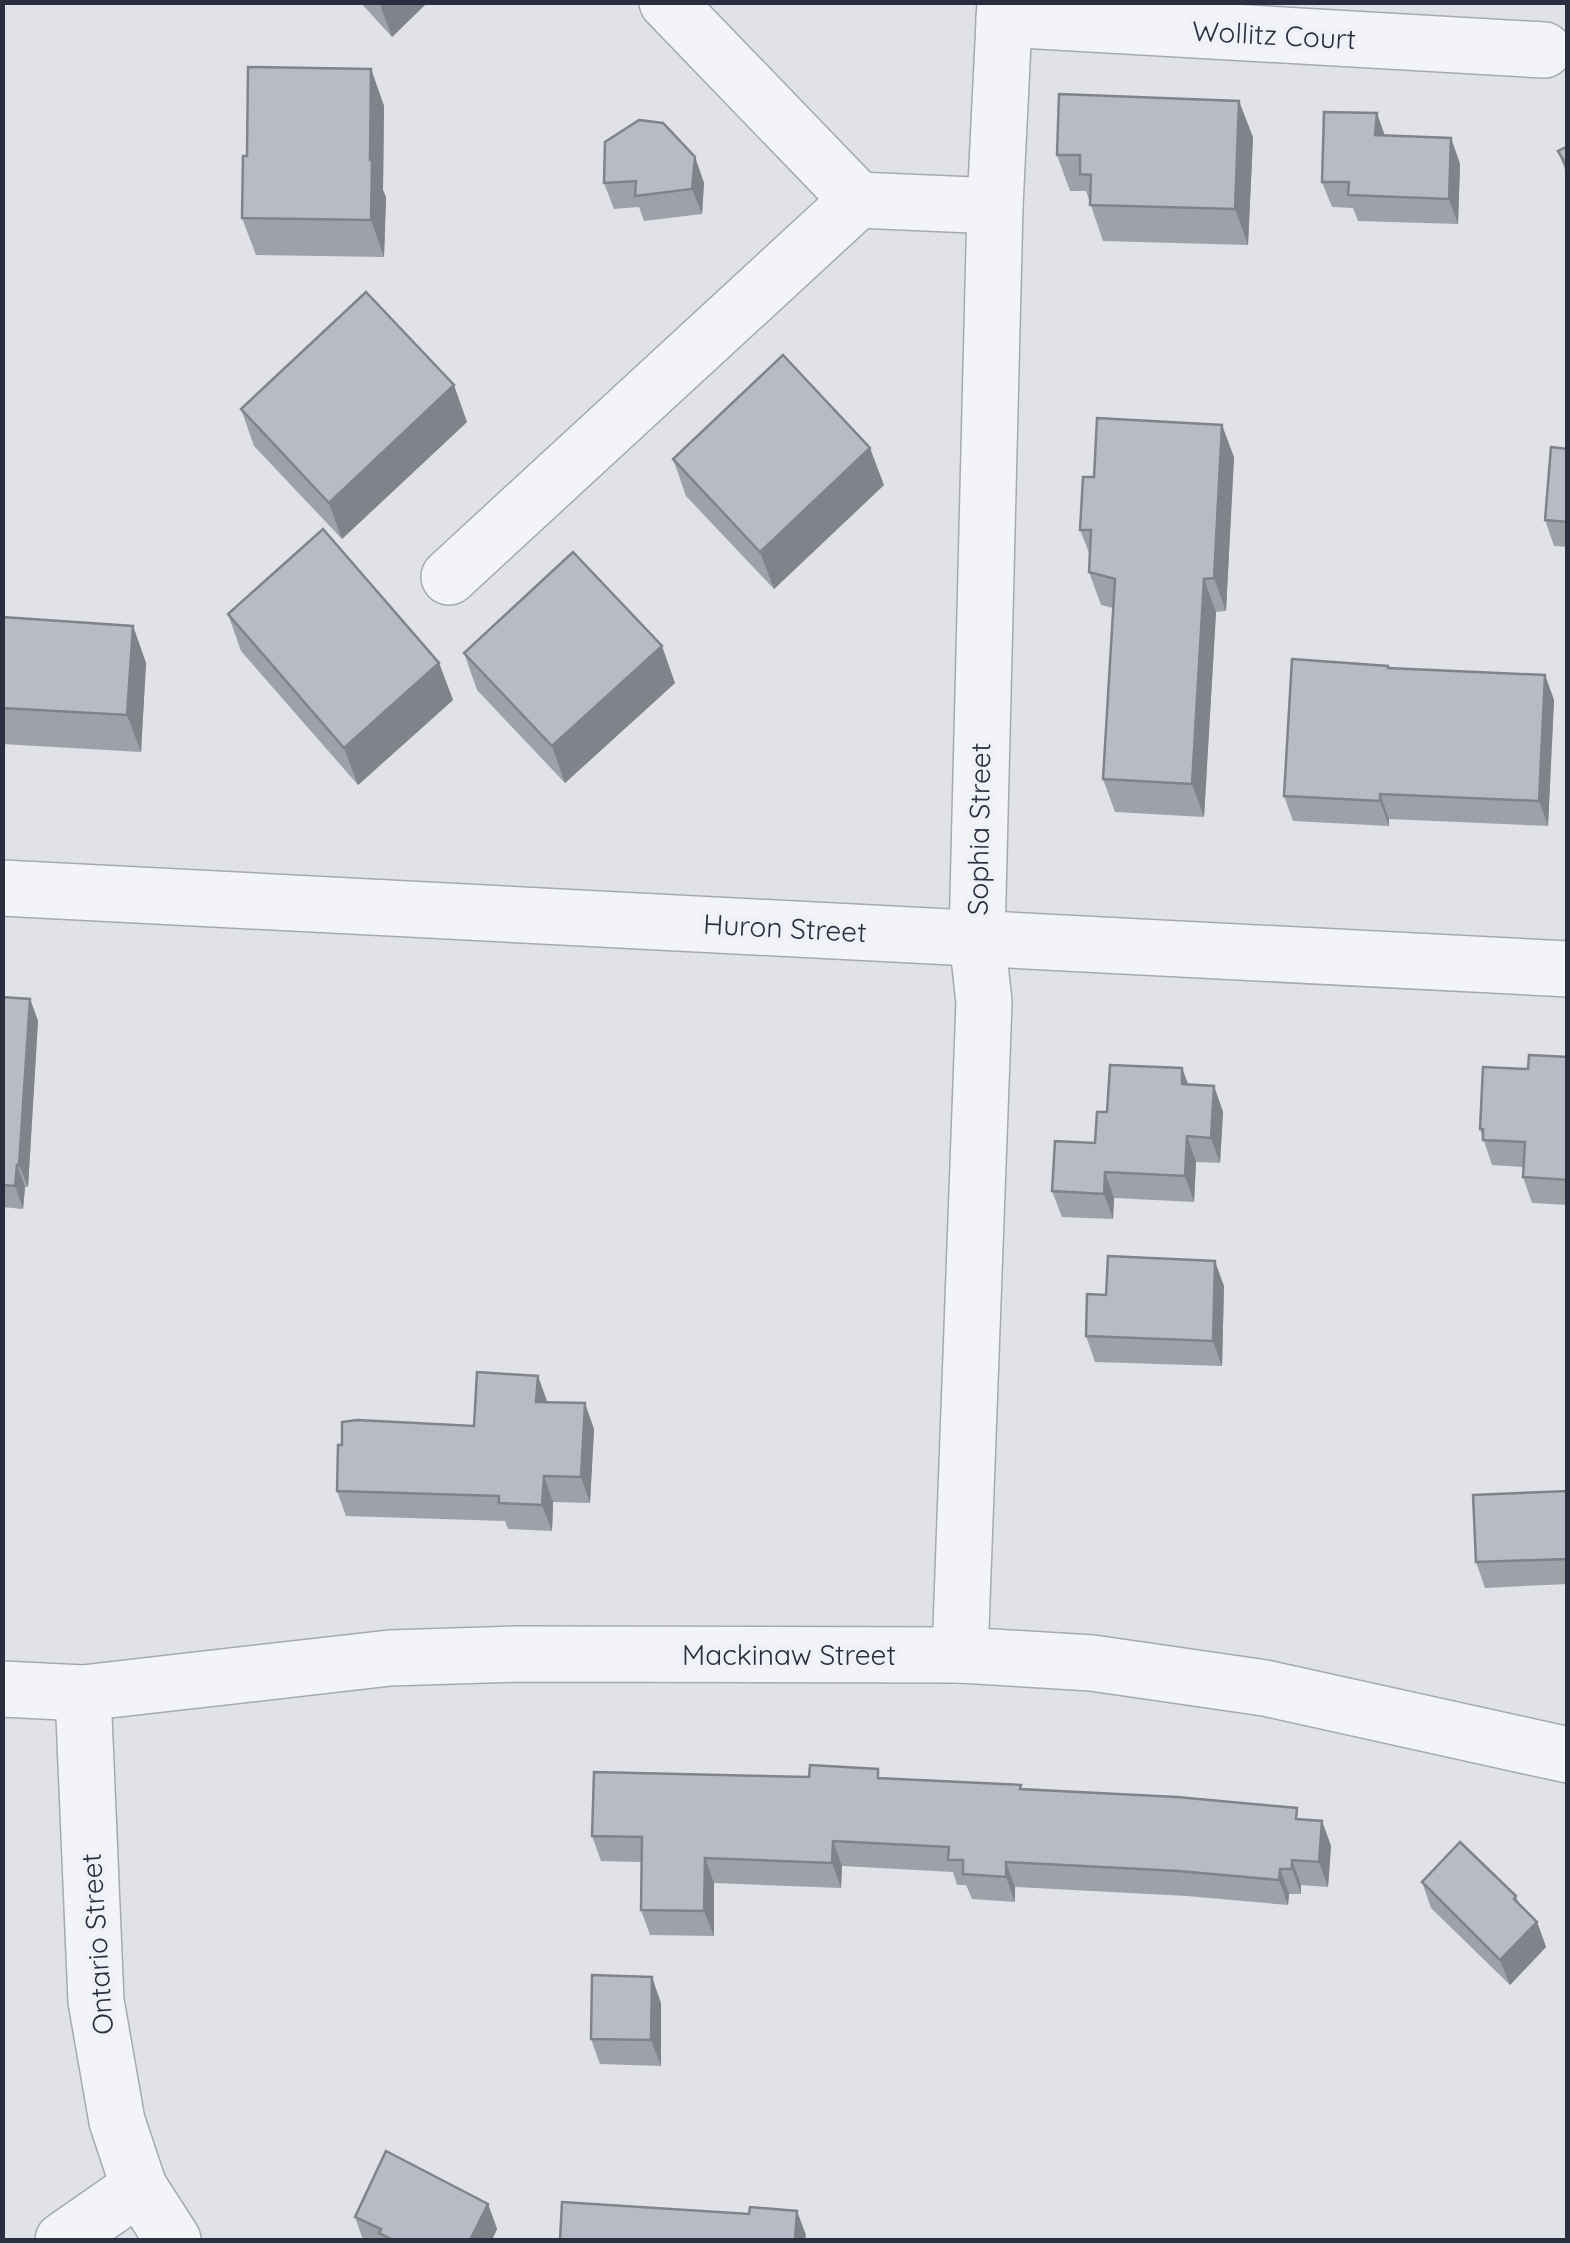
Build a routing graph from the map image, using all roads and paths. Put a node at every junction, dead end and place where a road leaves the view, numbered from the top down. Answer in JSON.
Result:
{"nodes":[{"id":1,"x":667,"y":2,"type":"edge"},
{"id":2,"x":1005,"y":11,"type":"edge"},
{"id":3,"x":1544,"y":50,"type":"dead end"},
{"id":4,"x":858,"y":200,"type":"junction"},
{"id":5,"x":994,"y":206,"type":"junction"},
{"id":6,"x":448,"y":578,"type":"dead end"},
{"id":7,"x":2,"y":888,"type":"edge"},
{"id":8,"x":977,"y":938,"type":"junction"},
{"id":9,"x":1568,"y":969,"type":"edge"},
{"id":10,"x":960,"y":1655,"type":"junction"},
{"id":11,"x":2,"y":1688,"type":"edge"},
{"id":12,"x":83,"y":1693,"type":"junction"},
{"id":13,"x":1568,"y":1755,"type":"edge"},
{"id":14,"x":139,"y":2188,"type":"junction"},
{"id":15,"x":63,"y":2240,"type":"edge"},
{"id":16,"x":173,"y":2240,"type":"edge"}],
"edges":[{"from":1,"to":4,"type":"street"},
{"from":2,"to":3,"type":"street","name":"Wollitz Court"},
{"from":2,"to":5,"type":"street","name":"Sophia Street"},
{"from":4,"to":5,"type":"street"},
{"from":4,"to":6,"type":"street"},
{"from":5,"to":8,"type":"street","name":"Sophia Street"},
{"from":7,"to":8,"type":"street","name":"Huron Street"},
{"from":8,"to":9,"type":"street","name":"Huron Street"},
{"from":8,"to":10,"type":"street","name":"Sophia Street"},
{"from":10,"to":12,"type":"street","name":"Mackinaw Street"},
{"from":10,"to":13,"type":"street","name":"Mackinaw Street"},
{"from":11,"to":12,"type":"street","name":"Mackinaw Street"},
{"from":12,"to":14,"type":"street","name":"Ontario Street"},
{"from":14,"to":15,"type":"street"},
{"from":14,"to":16,"type":"street","name":"Ontario Street"}]}
